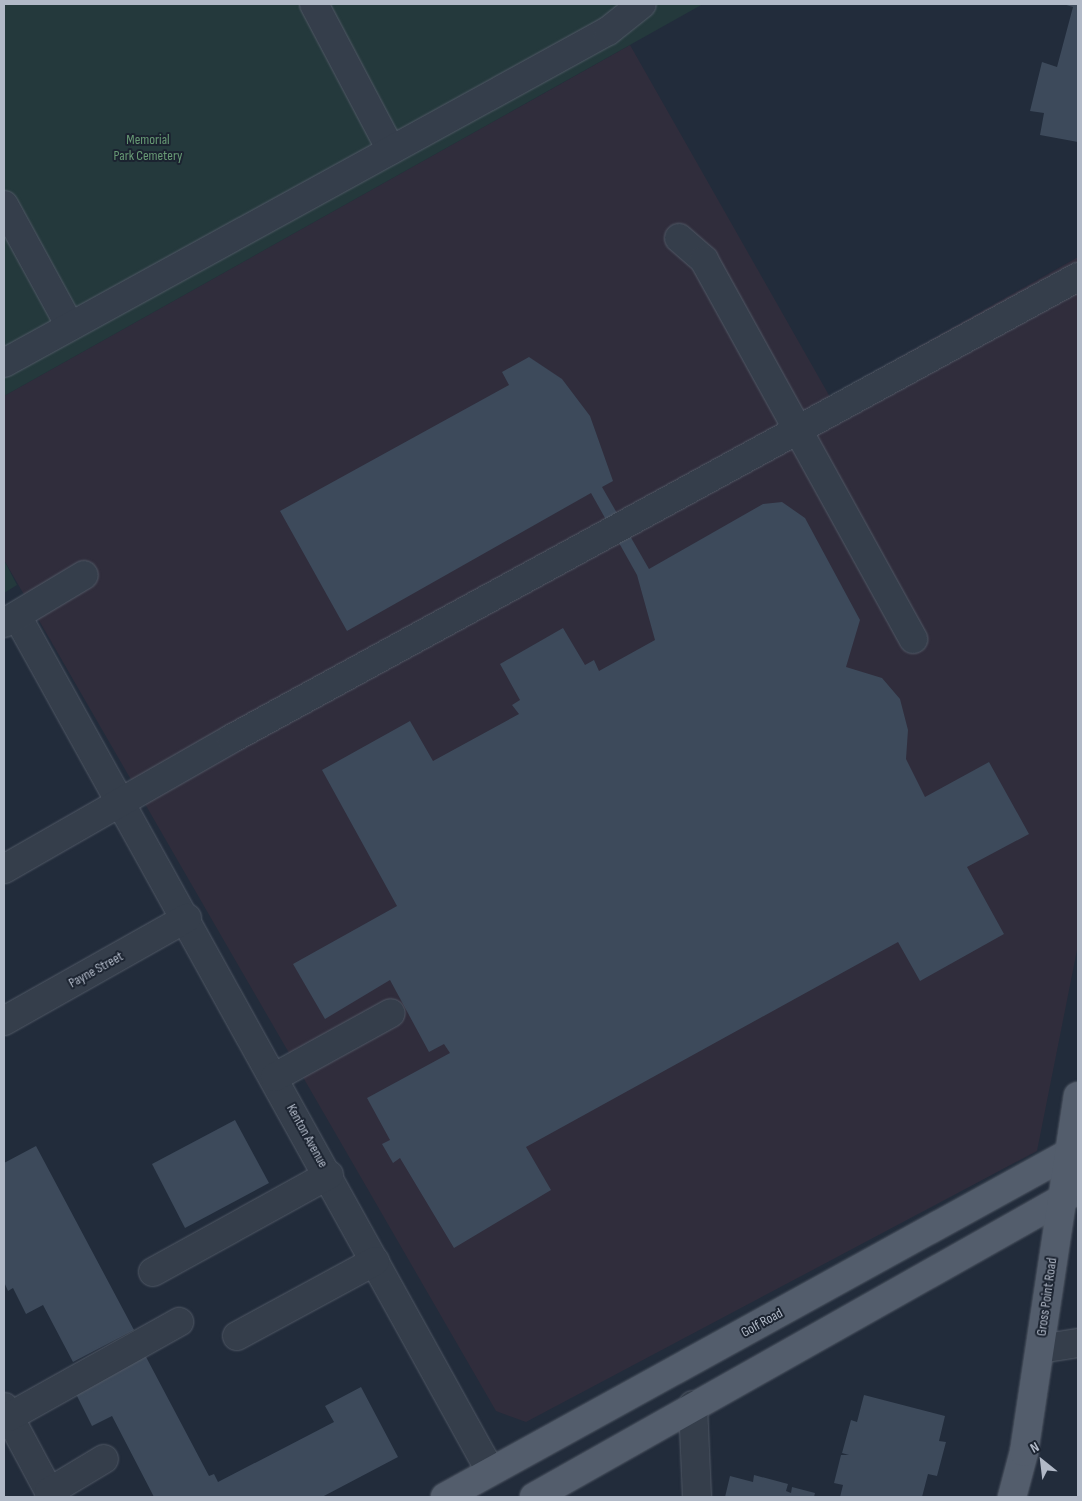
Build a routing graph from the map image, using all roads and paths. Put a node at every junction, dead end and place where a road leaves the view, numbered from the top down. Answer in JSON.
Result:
{"nodes":[{"id":1,"x":314,"y":4,"type":"edge"},
{"id":2,"x":636,"y":6,"type":"edge"},
{"id":3,"x":391,"y":150,"type":"junction"},
{"id":4,"x":4,"y":205,"type":"edge"},
{"id":5,"x":679,"y":238,"type":"dead end"},
{"id":6,"x":1078,"y":277,"type":"edge"},
{"id":7,"x":70,"y":326,"type":"junction"},
{"id":8,"x":4,"y":363,"type":"edge"},
{"id":9,"x":796,"y":430,"type":"junction"},
{"id":10,"x":84,"y":576,"type":"dead end"},
{"id":11,"x":10,"y":620,"type":"edge"},
{"id":12,"x":913,"y":639,"type":"dead end"},
{"id":13,"x":123,"y":800,"type":"junction"},
{"id":14,"x":4,"y":869,"type":"edge"},
{"id":15,"x":188,"y":918,"type":"junction"},
{"id":16,"x":391,"y":1013,"type":"dead end"},
{"id":17,"x":4,"y":1022,"type":"edge"},
{"id":18,"x":275,"y":1077,"type":"junction"},
{"id":19,"x":1078,"y":1096,"type":"edge"},
{"id":20,"x":1073,"y":1151,"type":"edge"},
{"id":21,"x":329,"y":1175,"type":"junction"},
{"id":22,"x":1069,"y":1195,"type":"edge"},
{"id":23,"x":376,"y":1261,"type":"junction"},
{"id":24,"x":153,"y":1272,"type":"dead end"},
{"id":25,"x":179,"y":1322,"type":"dead end"},
{"id":26,"x":237,"y":1336,"type":"dead end"},
{"id":27,"x":1078,"y":1343,"type":"edge"},
{"id":28,"x":1040,"y":1349,"type":"junction"},
{"id":29,"x":693,"y":1405,"type":"junction"},
{"id":30,"x":6,"y":1412,"type":"edge"},
{"id":31,"x":104,"y":1459,"type":"dead end"},
{"id":32,"x":491,"y":1472,"type":"junction"},
{"id":33,"x":51,"y":1494,"type":"edge"},
{"id":34,"x":445,"y":1497,"type":"edge"},
{"id":35,"x":534,"y":1497,"type":"edge"},
{"id":36,"x":698,"y":1497,"type":"edge"},
{"id":37,"x":1012,"y":1497,"type":"edge"}],
"edges":[{"from":1,"to":3,"type":"street"},
{"from":2,"to":3,"type":"street"},
{"from":3,"to":7,"type":"street"},
{"from":4,"to":7,"type":"street"},
{"from":5,"to":9,"type":"street"},
{"from":6,"to":9,"type":"street"},
{"from":7,"to":8,"type":"street"},
{"from":9,"to":12,"type":"street"},
{"from":9,"to":13,"type":"street"},
{"from":10,"to":11,"type":"street"},
{"from":11,"to":13,"type":"street","name":"Kenton Avenue"},
{"from":13,"to":14,"type":"street"},
{"from":13,"to":15,"type":"street","name":"Kenton Avenue"},
{"from":15,"to":17,"type":"street","name":"Payne Street"},
{"from":15,"to":18,"type":"street","name":"Kenton Avenue"},
{"from":16,"to":18,"type":"street"},
{"from":18,"to":21,"type":"street","name":"Kenton Avenue"},
{"from":19,"to":20,"type":"main road","name":"Gross Point Road"},
{"from":20,"to":22,"type":"main road","name":"Gross Point Road"},
{"from":20,"to":32,"type":"main road","name":"Golf Road"},
{"from":21,"to":23,"type":"street","name":"Kenton Avenue"},
{"from":21,"to":24,"type":"street"},
{"from":22,"to":28,"type":"main road","name":"Gross Point Road"},
{"from":22,"to":29,"type":"main road"},
{"from":23,"to":26,"type":"street"},
{"from":23,"to":32,"type":"street","name":"Kenton Avenue"},
{"from":25,"to":30,"type":"street"},
{"from":27,"to":28,"type":"street"},
{"from":28,"to":37,"type":"main road","name":"Gross Point Road"},
{"from":29,"to":35,"type":"main road"},
{"from":29,"to":36,"type":"street"},
{"from":30,"to":33,"type":"street"},
{"from":31,"to":33,"type":"street"},
{"from":32,"to":34,"type":"main road","name":"Golf Road"}]}
